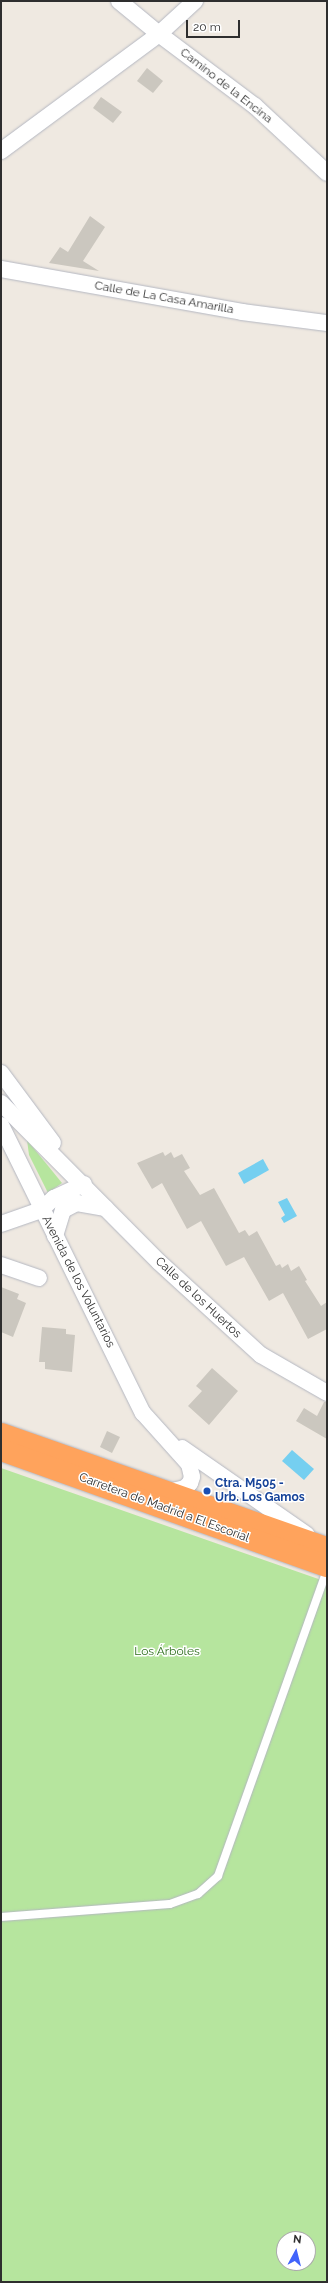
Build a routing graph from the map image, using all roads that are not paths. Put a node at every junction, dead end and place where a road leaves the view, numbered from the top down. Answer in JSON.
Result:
{"nodes":[{"id":1,"x":119,"y":1,"type":"edge"},
{"id":2,"x":195,"y":1,"type":"edge"},
{"id":3,"x":159,"y":34,"type":"junction"},
{"id":4,"x":1,"y":151,"type":"edge"},
{"id":5,"x":327,"y":173,"type":"edge"},
{"id":6,"x":1,"y":269,"type":"edge"},
{"id":7,"x":327,"y":323,"type":"edge"},
{"id":8,"x":1,"y":1073,"type":"edge"},
{"id":9,"x":1,"y":1103,"type":"edge"},
{"id":10,"x":1,"y":1125,"type":"edge"},
{"id":11,"x":84,"y":1184,"type":"junction"},
{"id":12,"x":106,"y":1208,"type":"junction"},
{"id":13,"x":41,"y":1210,"type":"junction"},
{"id":14,"x":1,"y":1224,"type":"edge"},
{"id":15,"x":55,"y":1236,"type":"junction"},
{"id":16,"x":1,"y":1265,"type":"edge"},
{"id":17,"x":39,"y":1278,"type":"dead end"},
{"id":18,"x":327,"y":1393,"type":"edge"},
{"id":19,"x":1,"y":1434,"type":"edge"},
{"id":20,"x":161,"y":1434,"type":"junction"},
{"id":21,"x":1,"y":1450,"type":"edge"},
{"id":22,"x":169,"y":1492,"type":"junction"},
{"id":23,"x":326,"y":1554,"type":"edge"},
{"id":24,"x":327,"y":1570,"type":"edge"},
{"id":25,"x":1,"y":1917,"type":"edge"}],
"edges":[{"from":1,"to":3,"type":"street","name":"Camino de la Encina"},
{"from":2,"to":3,"type":"street"},
{"from":3,"to":4,"type":"street"},
{"from":3,"to":5,"type":"street","name":"Camino de la Encina"},
{"from":6,"to":7,"type":"street","name":"Calle de La Casa Amarilla"},
{"from":8,"to":11,"type":"street","name":"Calle de los Huertos"},
{"from":9,"to":11,"type":"street","name":"Calle de los Huertos"},
{"from":10,"to":13,"type":"street","name":"Avenida de los Voluntarios"},
{"from":11,"to":12,"type":"street","name":"Calle de los Huertos"},
{"from":11,"to":13,"type":"street"},
{"from":12,"to":15,"type":"street"},
{"from":12,"to":18,"type":"street","name":"Calle de los Huertos"},
{"from":13,"to":14,"type":"street"},
{"from":13,"to":15,"type":"street","name":"Avenida de los Voluntarios"},
{"from":15,"to":20,"type":"street","name":"Avenida de los Voluntarios"},
{"from":16,"to":17,"type":"street"},
{"from":19,"to":22,"type":"highway","name":"Carretera de Madrid a El Escorial"},
{"from":20,"to":22,"type":"street","name":"Avenida de los Voluntarios"},
{"from":20,"to":23,"type":"street","name":"Avenida de los Voluntarios"},
{"from":21,"to":23,"type":"highway","name":"Carretera de Madrid a El Escorial"},
{"from":22,"to":23,"type":"highway","name":"Carretera de Madrid a El Escorial"},
{"from":24,"to":25,"type":"lane"}]}
